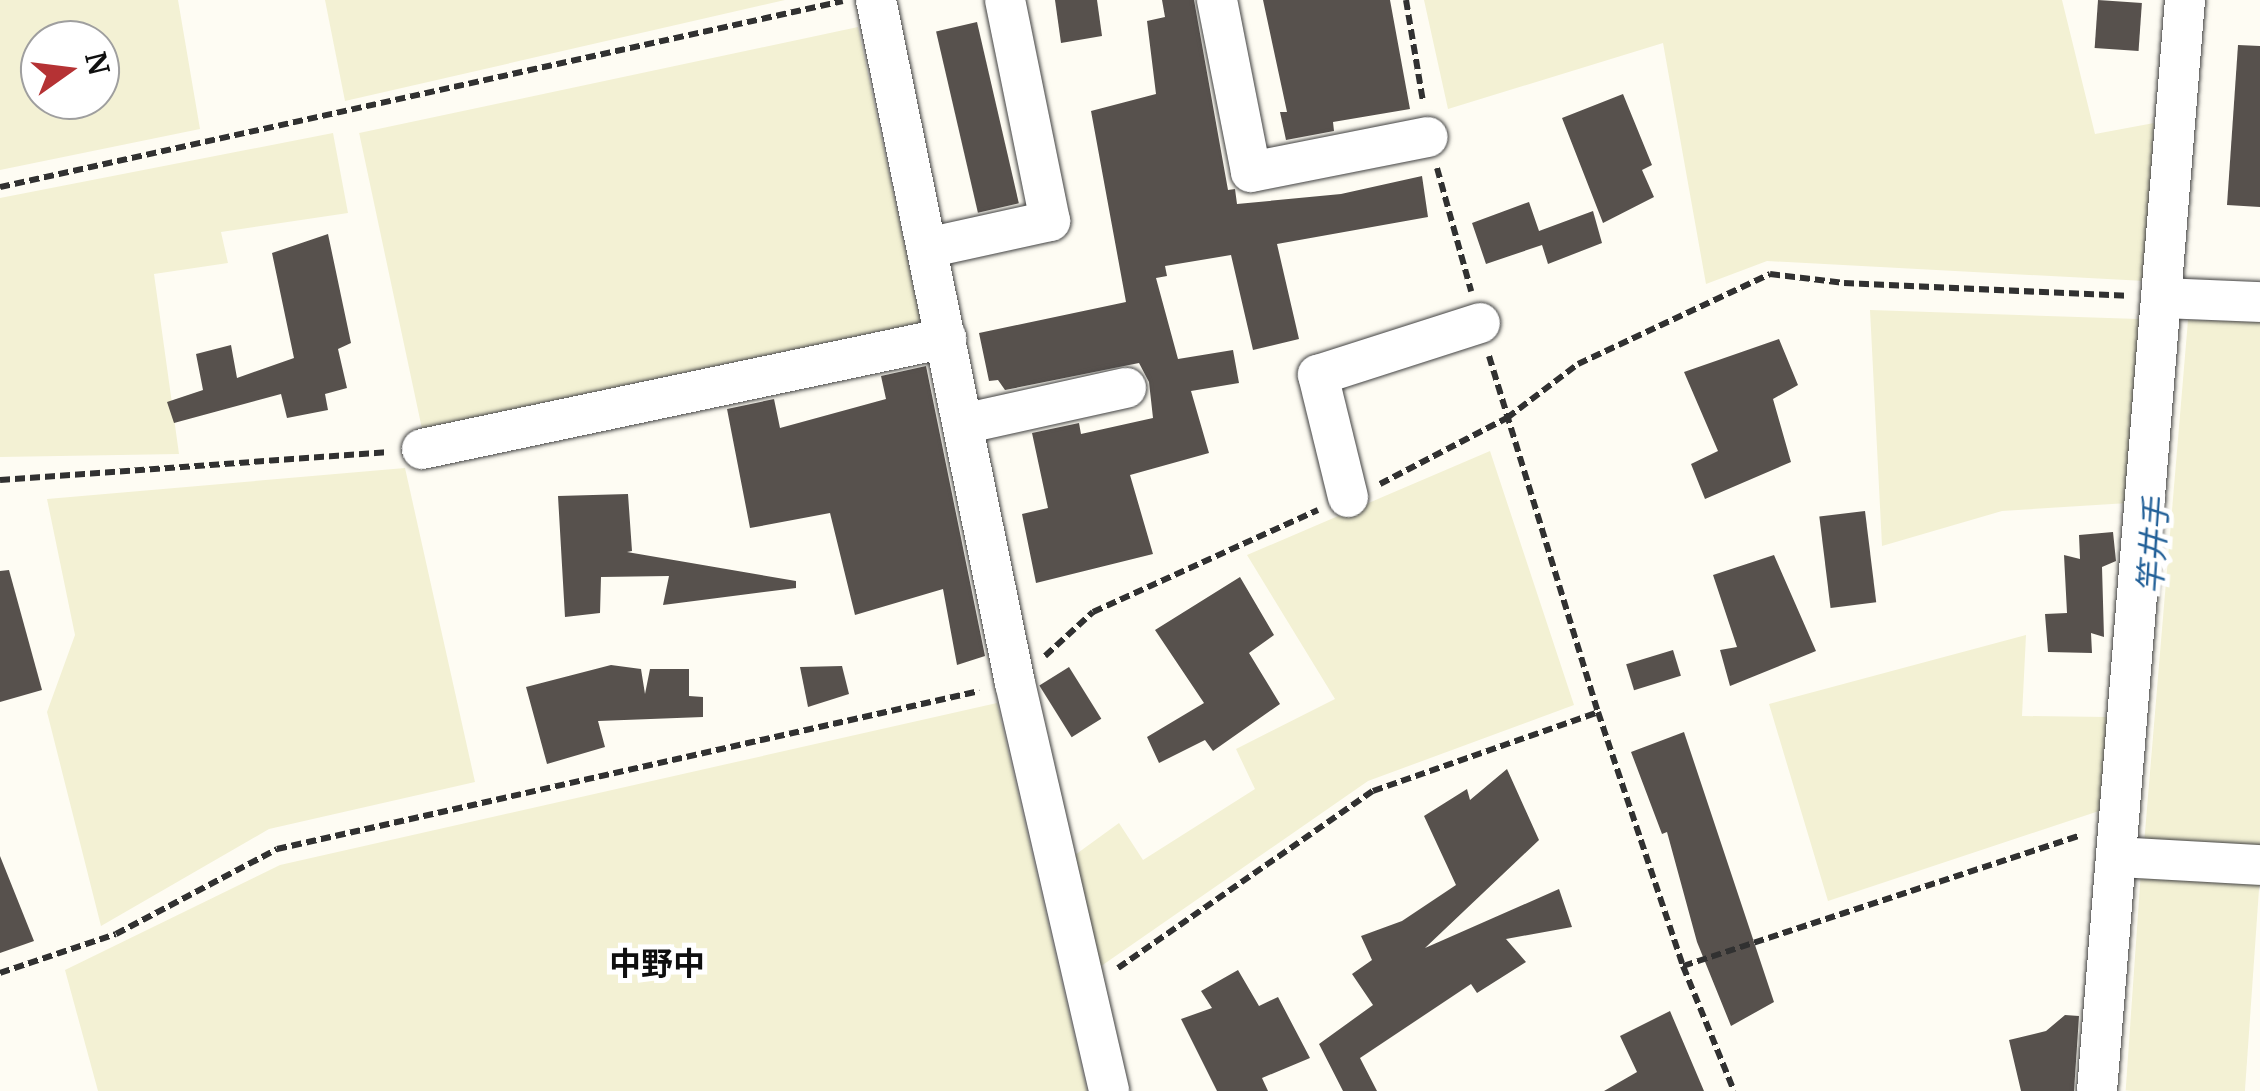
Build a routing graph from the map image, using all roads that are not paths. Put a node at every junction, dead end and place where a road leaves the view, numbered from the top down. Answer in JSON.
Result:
{"nodes":[{"id":1,"x":876,"y":0,"type":"edge"},
{"id":2,"x":1005,"y":0,"type":"edge"},
{"id":3,"x":1218,"y":0,"type":"edge"},
{"id":4,"x":2185,"y":0,"type":"edge"},
{"id":5,"x":1428,"y":137,"type":"road end"},
{"id":6,"x":927,"y":248,"type":"junction"},
{"id":7,"x":2164,"y":298,"type":"junction"},
{"id":8,"x":2260,"y":302,"type":"edge"},
{"id":9,"x":1480,"y":323,"type":"road end"},
{"id":10,"x":946,"y":338,"type":"junction"},
{"id":11,"x":1126,"y":388,"type":"dead end"},
{"id":12,"x":963,"y":424,"type":"junction"},
{"id":13,"x":422,"y":449,"type":"road end"},
{"id":14,"x":1348,"y":497,"type":"road end"},
{"id":15,"x":2118,"y":839,"type":"junction"},
{"id":16,"x":2260,"y":865,"type":"edge"},
{"id":17,"x":1109,"y":1091,"type":"edge"},
{"id":18,"x":2096,"y":1091,"type":"edge"}],
"edges":[{"from":1,"to":6,"type":"street"},
{"from":2,"to":6,"type":"street"},
{"from":3,"to":5,"type":"street"},
{"from":4,"to":7,"type":"street"},
{"from":6,"to":10,"type":"street"},
{"from":7,"to":8,"type":"street"},
{"from":7,"to":15,"type":"street"},
{"from":9,"to":14,"type":"street"},
{"from":10,"to":12,"type":"street"},
{"from":10,"to":13,"type":"street"},
{"from":11,"to":12,"type":"street"},
{"from":12,"to":17,"type":"street"},
{"from":15,"to":16,"type":"street"},
{"from":15,"to":18,"type":"street"}]}
